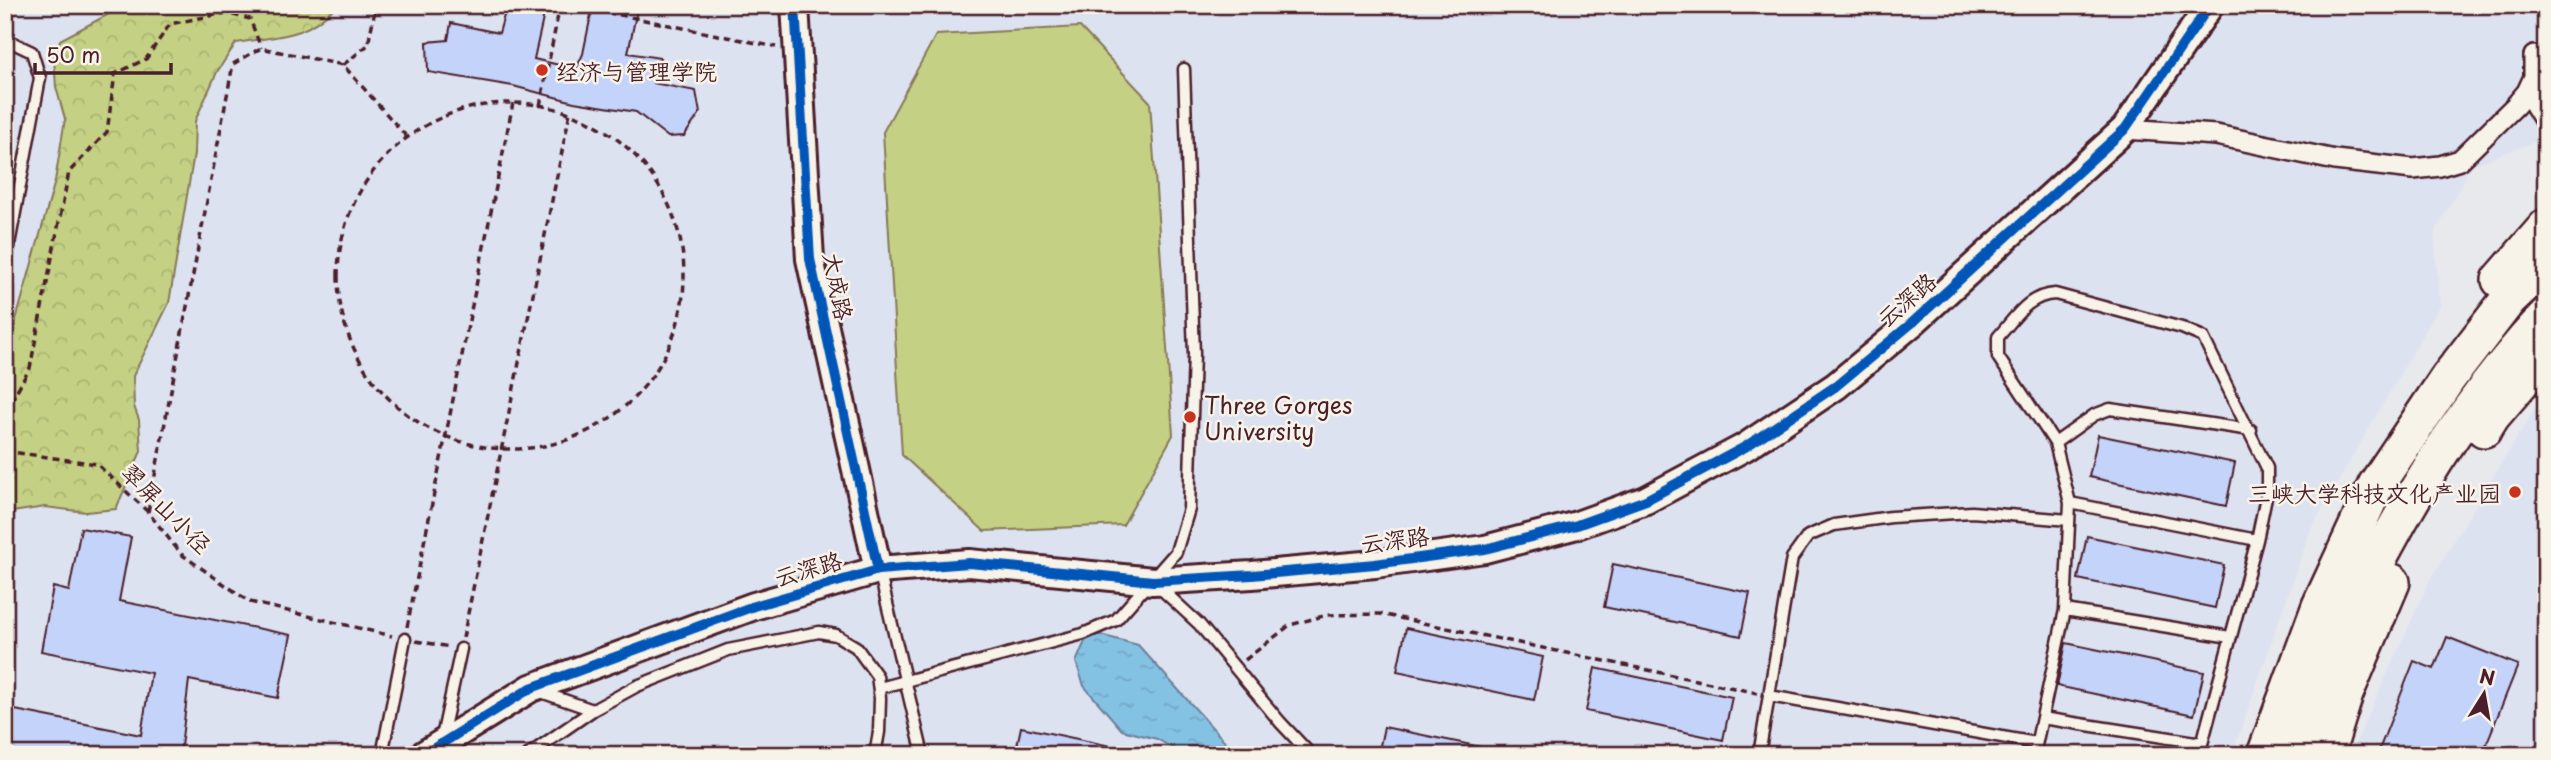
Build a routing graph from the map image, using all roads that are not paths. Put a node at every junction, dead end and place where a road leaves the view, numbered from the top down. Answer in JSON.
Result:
{"nodes":[{"id":1,"x":795,"y":5,"type":"edge"},
{"id":2,"x":2210,"y":5,"type":"edge"},
{"id":3,"x":5,"y":40,"type":"edge"},
{"id":4,"x":2534,"y":56,"type":"dead end"},
{"id":5,"x":1184,"y":69,"type":"dead end"},
{"id":6,"x":2527,"y":92,"type":"junction"},
{"id":7,"x":2546,"y":124,"type":"edge"},
{"id":8,"x":2125,"y":129,"type":"junction"},
{"id":9,"x":2546,"y":227,"type":"edge"},
{"id":10,"x":2546,"y":264,"type":"edge"},
{"id":11,"x":5,"y":266,"type":"edge"},
{"id":12,"x":2546,"y":316,"type":"edge"},
{"id":13,"x":2546,"y":353,"type":"edge"},
{"id":14,"x":2424,"y":414,"type":"junction"},
{"id":15,"x":2251,"y":430,"type":"junction"},
{"id":16,"x":2055,"y":443,"type":"junction"},
{"id":17,"x":2070,"y":503,"type":"junction"},
{"id":18,"x":2069,"y":520,"type":"junction"},
{"id":19,"x":2258,"y":540,"type":"junction"},
{"id":20,"x":878,"y":570,"type":"junction"},
{"id":21,"x":1153,"y":581,"type":"junction"},
{"id":22,"x":2064,"y":610,"type":"junction"},
{"id":23,"x":2231,"y":637,"type":"junction"},
{"id":24,"x":405,"y":639,"type":"road end"},
{"id":25,"x":461,"y":649,"type":"road end"},
{"id":26,"x":905,"y":680,"type":"junction"},
{"id":27,"x":531,"y":688,"type":"junction"},
{"id":28,"x":879,"y":688,"type":"junction"},
{"id":29,"x":1769,"y":696,"type":"junction"},
{"id":30,"x":593,"y":710,"type":"junction"},
{"id":31,"x":2042,"y":718,"type":"junction"},
{"id":32,"x":2036,"y":743,"type":"junction"},
{"id":33,"x":2202,"y":743,"type":"junction"},
{"id":34,"x":432,"y":749,"type":"edge"},
{"id":35,"x":382,"y":755,"type":"edge"},
{"id":36,"x":527,"y":755,"type":"edge"},
{"id":37,"x":875,"y":755,"type":"edge"},
{"id":38,"x":923,"y":755,"type":"edge"},
{"id":39,"x":1311,"y":755,"type":"edge"},
{"id":40,"x":1759,"y":755,"type":"edge"},
{"id":41,"x":2034,"y":755,"type":"edge"},
{"id":42,"x":2199,"y":755,"type":"edge"},
{"id":43,"x":2265,"y":755,"type":"edge"},
{"id":44,"x":2293,"y":755,"type":"edge"},
{"id":45,"x":2326,"y":755,"type":"edge"}],
"edges":[{"from":1,"to":20,"type":"street","name":"大成路"},
{"from":2,"to":8,"type":"street","name":"云深路"},
{"from":3,"to":11,"type":"lane"},
{"from":4,"to":6,"type":"street"},
{"from":5,"to":21,"type":"lane"},
{"from":6,"to":7,"type":"street"},
{"from":6,"to":8,"type":"street"},
{"from":8,"to":21,"type":"street","name":"云深路"},
{"from":9,"to":14,"type":"highway"},
{"from":10,"to":14,"type":"highway"},
{"from":12,"to":44,"type":"highway"},
{"from":13,"to":45,"type":"highway"},
{"from":14,"to":43,"type":"highway"},
{"from":15,"to":16,"type":"lane"},
{"from":15,"to":16,"type":"lane"},
{"from":15,"to":19,"type":"lane"},
{"from":16,"to":17,"type":"lane"},
{"from":17,"to":18,"type":"lane"},
{"from":17,"to":19,"type":"lane"},
{"from":18,"to":22,"type":"lane"},
{"from":18,"to":29,"type":"lane"},
{"from":19,"to":23,"type":"lane"},
{"from":20,"to":21,"type":"street","name":"云深路"},
{"from":20,"to":26,"type":"lane"},
{"from":20,"to":27,"type":"street","name":"云深路"},
{"from":21,"to":26,"type":"lane"},
{"from":21,"to":39,"type":"lane"},
{"from":22,"to":23,"type":"lane"},
{"from":22,"to":31,"type":"lane"},
{"from":23,"to":33,"type":"lane"},
{"from":24,"to":35,"type":"lane"},
{"from":25,"to":34,"type":"lane"},
{"from":26,"to":28,"type":"lane"},
{"from":26,"to":38,"type":"lane"},
{"from":27,"to":30,"type":"lane"},
{"from":27,"to":34,"type":"street","name":"云深路"},
{"from":28,"to":30,"type":"lane"},
{"from":28,"to":37,"type":"lane"},
{"from":29,"to":32,"type":"lane"},
{"from":29,"to":40,"type":"lane"},
{"from":30,"to":36,"type":"lane"},
{"from":31,"to":32,"type":"lane"},
{"from":31,"to":33,"type":"lane"},
{"from":32,"to":41,"type":"lane"},
{"from":33,"to":42,"type":"lane"}]}
